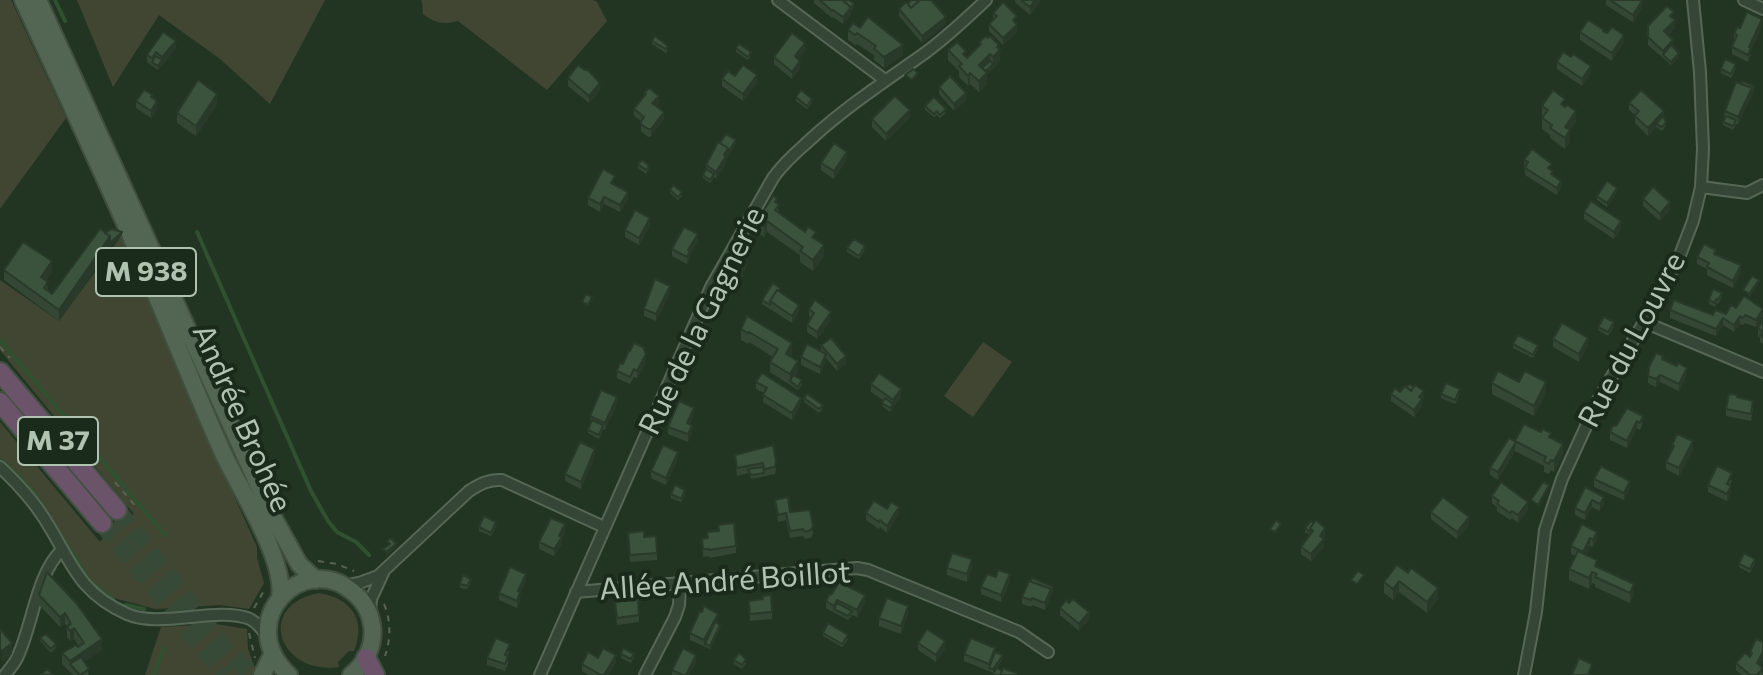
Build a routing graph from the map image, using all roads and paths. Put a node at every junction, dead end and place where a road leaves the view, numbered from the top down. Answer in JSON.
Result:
{"nodes":[{"id":1,"x":23,"y":0,"type":"edge"},
{"id":2,"x":38,"y":0,"type":"edge"},
{"id":3,"x":778,"y":0,"type":"edge"},
{"id":4,"x":986,"y":0,"type":"edge"},
{"id":5,"x":1693,"y":0,"type":"edge"},
{"id":6,"x":1744,"y":0,"type":"edge"},
{"id":7,"x":1763,"y":9,"type":"edge"},
{"id":8,"x":885,"y":80,"type":"junction"},
{"id":9,"x":1763,"y":185,"type":"edge"},
{"id":10,"x":1701,"y":187,"type":"junction"},
{"id":11,"x":1644,"y":322,"type":"junction"},
{"id":12,"x":0,"y":372,"type":"edge"},
{"id":13,"x":1763,"y":372,"type":"edge"},
{"id":14,"x":0,"y":402,"type":"edge"},
{"id":15,"x":0,"y":467,"type":"edge"},
{"id":16,"x":117,"y":510,"type":"tunnel mouth"},
{"id":17,"x":102,"y":523,"type":"tunnel mouth"},
{"id":18,"x":604,"y":527,"type":"junction"},
{"id":19,"x":62,"y":550,"type":"junction"},
{"id":20,"x":384,"y":572,"type":"junction"},
{"id":21,"x":316,"y":580,"type":"junction"},
{"id":22,"x":680,"y":583,"type":"junction"},
{"id":23,"x":268,"y":585,"type":"dead end"},
{"id":24,"x":343,"y":586,"type":"junction"},
{"id":25,"x":576,"y":592,"type":"junction"},
{"id":26,"x":276,"y":604,"type":"junction"},
{"id":27,"x":370,"y":618,"type":"junction"},
{"id":28,"x":250,"y":620,"type":"junction"},
{"id":29,"x":268,"y":638,"type":"junction"},
{"id":30,"x":1048,"y":652,"type":"dead end"},
{"id":31,"x":272,"y":655,"type":"junction"},
{"id":32,"x":366,"y":658,"type":"junction"},
{"id":33,"x":260,"y":670,"type":"edge"},
{"id":34,"x":5,"y":675,"type":"edge"},
{"id":35,"x":289,"y":675,"type":"edge"},
{"id":36,"x":351,"y":675,"type":"edge"},
{"id":37,"x":375,"y":675,"type":"edge"},
{"id":38,"x":540,"y":675,"type":"edge"},
{"id":39,"x":645,"y":675,"type":"edge"},
{"id":40,"x":1524,"y":675,"type":"edge"}],
"edges":[{"from":1,"to":26,"type":"main road","name":"Andrée Brohée","number":"M 938"},
{"from":2,"to":21,"type":"main road","name":"Andrée Brohée","number":"M 938"},
{"from":3,"to":8,"type":"street"},
{"from":4,"to":8,"type":"street","name":"Rue de la Gagnerie"},
{"from":5,"to":10,"type":"street","name":"Rue du Louvre"},
{"from":6,"to":7,"type":"street"},
{"from":8,"to":18,"type":"street","name":"Rue de la Gagnerie"},
{"from":9,"to":10,"type":"street"},
{"from":10,"to":11,"type":"street","name":"Rue du Louvre"},
{"from":11,"to":13,"type":"street"},
{"from":11,"to":40,"type":"street","name":"Rue du Louvre"},
{"from":12,"to":16,"type":"highway","number":"M 37"},
{"from":14,"to":17,"type":"highway","number":"M 37"},
{"from":15,"to":19,"type":"street"},
{"from":18,"to":20,"type":"street"},
{"from":18,"to":25,"type":"street","name":"Rue de la Gagnerie"},
{"from":19,"to":28,"type":"street"},
{"from":19,"to":34,"type":"street"},
{"from":20,"to":24,"type":"street"},
{"from":20,"to":27,"type":"street"},
{"from":21,"to":24,"type":"main road"},
{"from":21,"to":26,"type":"main road"},
{"from":22,"to":25,"type":"street","name":"Allée André Boillot"},
{"from":22,"to":30,"type":"street","name":"Allée André Boillot"},
{"from":22,"to":39,"type":"street"},
{"from":23,"to":28,"type":"path"},
{"from":24,"to":27,"type":"main road"},
{"from":25,"to":38,"type":"street","name":"Rue de la Gagnerie"},
{"from":26,"to":28,"type":"street"},
{"from":26,"to":29,"type":"main road","number":"M 938"},
{"from":27,"to":32,"type":"main road"},
{"from":28,"to":29,"type":"street"},
{"from":28,"to":33,"type":"path"},
{"from":29,"to":31,"type":"main road","number":"M 938"},
{"from":31,"to":33,"type":"main road"},
{"from":31,"to":35,"type":"main road","number":"M 938"},
{"from":32,"to":36,"type":"main road"},
{"from":32,"to":37,"type":"highway"}]}
